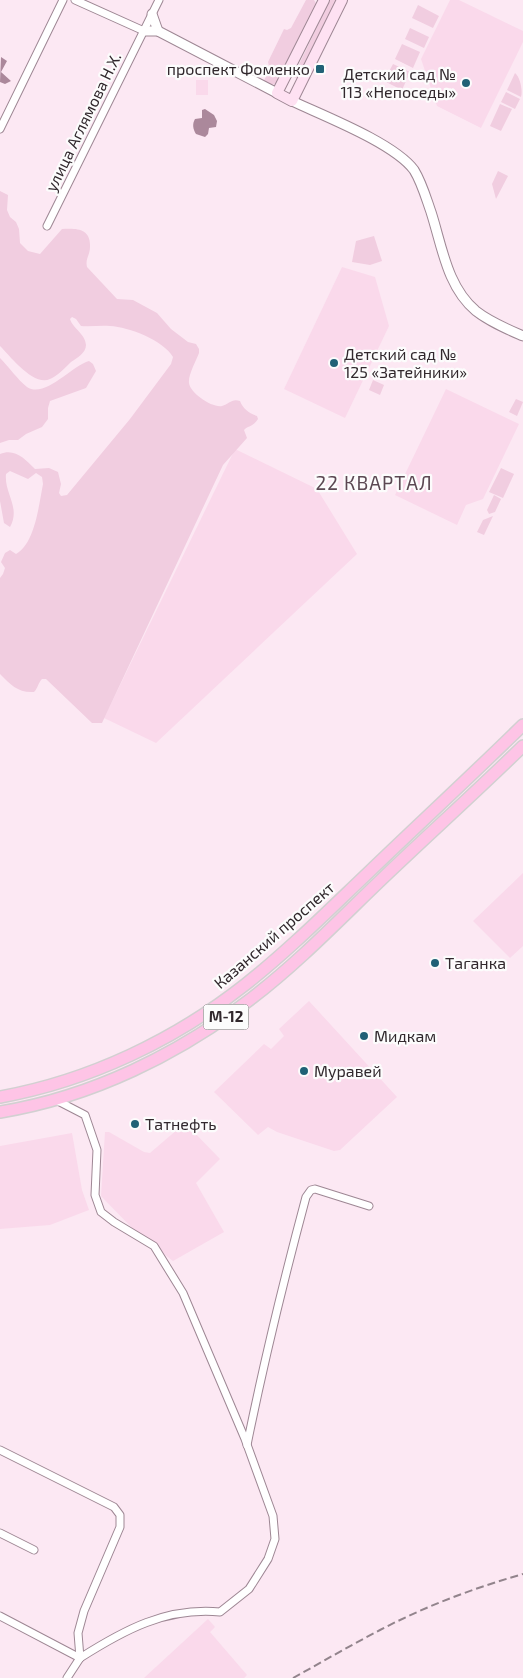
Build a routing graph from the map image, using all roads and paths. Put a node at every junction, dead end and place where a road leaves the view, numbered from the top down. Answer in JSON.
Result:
{"nodes":[{"id":1,"x":64,"y":0,"type":"edge"},
{"id":2,"x":76,"y":0,"type":"edge"},
{"id":3,"x":158,"y":0,"type":"edge"},
{"id":4,"x":342,"y":0,"type":"edge"},
{"id":5,"x":322,"y":2,"type":"edge"},
{"id":6,"x":152,"y":14,"type":"junction"},
{"id":7,"x":144,"y":31,"type":"junction"},
{"id":8,"x":158,"y":31,"type":"junction"},
{"id":9,"x":277,"y":93,"type":"junction"},
{"id":10,"x":292,"y":101,"type":"junction"},
{"id":11,"x":0,"y":129,"type":"edge"},
{"id":12,"x":47,"y":226,"type":"dead end"},
{"id":13,"x":523,"y":336,"type":"edge"},
{"id":14,"x":523,"y":725,"type":"edge"},
{"id":15,"x":523,"y":746,"type":"edge"},
{"id":16,"x":401,"y":842,"type":"junction"},
{"id":17,"x":410,"y":853,"type":"junction"},
{"id":18,"x":0,"y":1096,"type":"edge"},
{"id":19,"x":54,"y":1099,"type":"junction"},
{"id":20,"x":0,"y":1112,"type":"edge"},
{"id":21,"x":369,"y":1206,"type":"dead end"},
{"id":22,"x":247,"y":1445,"type":"junction"},
{"id":23,"x":0,"y":1450,"type":"edge"},
{"id":24,"x":0,"y":1533,"type":"edge"},
{"id":25,"x":34,"y":1550,"type":"dead end"},
{"id":26,"x":0,"y":1616,"type":"edge"},
{"id":27,"x":80,"y":1658,"type":"junction"},
{"id":28,"x":67,"y":1678,"type":"edge"}],
"edges":[{"from":1,"to":11,"type":"street"},
{"from":2,"to":7,"type":"street"},
{"from":3,"to":6,"type":"street","name":"улица Аглямова Н.Х."},
{"from":4,"to":10,"type":"main road"},
{"from":5,"to":9,"type":"main road"},
{"from":6,"to":7,"type":"street","name":"улица Аглямова Н.Х."},
{"from":6,"to":8,"type":"street"},
{"from":7,"to":8,"type":"street"},
{"from":7,"to":12,"type":"street","name":"улица Аглямова Н.Х."},
{"from":8,"to":9,"type":"street"},
{"from":9,"to":10,"type":"main road"},
{"from":10,"to":13,"type":"street"},
{"from":14,"to":16,"type":"main road","name":"Казанский проспект","number":"М-12"},
{"from":15,"to":17,"type":"main road","name":"Казанский проспект","number":"М-12"},
{"from":16,"to":17,"type":"main road"},
{"from":16,"to":18,"type":"main road","name":"Казанский проспект","number":"М-12"},
{"from":17,"to":19,"type":"main road","name":"Казанский проспект","number":"М-12"},
{"from":19,"to":20,"type":"main road","name":"Казанский проспект","number":"М-12"},
{"from":19,"to":22,"type":"street"},
{"from":21,"to":22,"type":"street"},
{"from":22,"to":27,"type":"street"},
{"from":23,"to":27,"type":"street"},
{"from":24,"to":25,"type":"street"},
{"from":26,"to":27,"type":"street"},
{"from":27,"to":28,"type":"street"}]}
